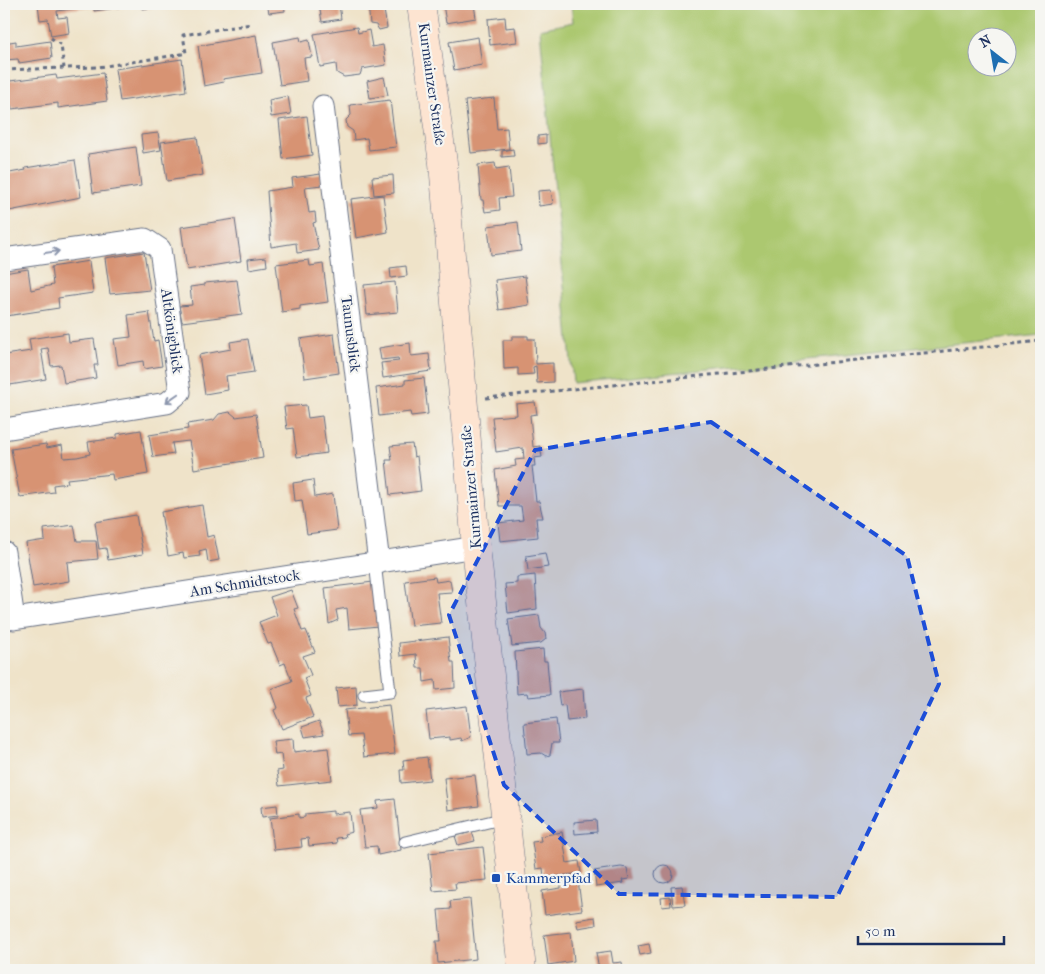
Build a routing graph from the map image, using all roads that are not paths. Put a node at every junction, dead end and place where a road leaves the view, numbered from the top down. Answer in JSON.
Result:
{"nodes":[{"id":1,"x":421,"y":4,"type":"edge"},
{"id":2,"x":323,"y":106,"type":"dead end"},
{"id":3,"x":4,"y":259,"type":"edge"},
{"id":4,"x":4,"y":429,"type":"edge"},
{"id":5,"x":476,"y":547,"type":"junction"},
{"id":6,"x":4,"y":552,"type":"edge"},
{"id":7,"x":379,"y":563,"type":"junction"},
{"id":8,"x":9,"y":621,"type":"edge"},
{"id":9,"x":364,"y":694,"type":"dead end"},
{"id":10,"x":506,"y":818,"type":"junction"},
{"id":11,"x":405,"y":842,"type":"dead end"},
{"id":12,"x":522,"y":970,"type":"edge"}],
"edges":[{"from":1,"to":5,"type":"main road","name":"Kurmainzer Straße"},
{"from":2,"to":7,"type":"street","name":"Taunusblick"},
{"from":3,"to":4,"type":"street","name":"Altkönigblick","one_way":true},
{"from":5,"to":7,"type":"street","name":"Am Schmidtstock"},
{"from":5,"to":10,"type":"main road","name":"Kurmainzer Straße"},
{"from":6,"to":8,"type":"street"},
{"from":7,"to":8,"type":"street","name":"Am Schmidtstock"},
{"from":7,"to":9,"type":"lane"},
{"from":10,"to":11,"type":"lane"},
{"from":10,"to":12,"type":"main road","name":"Kurmainzer Straße"}]}
